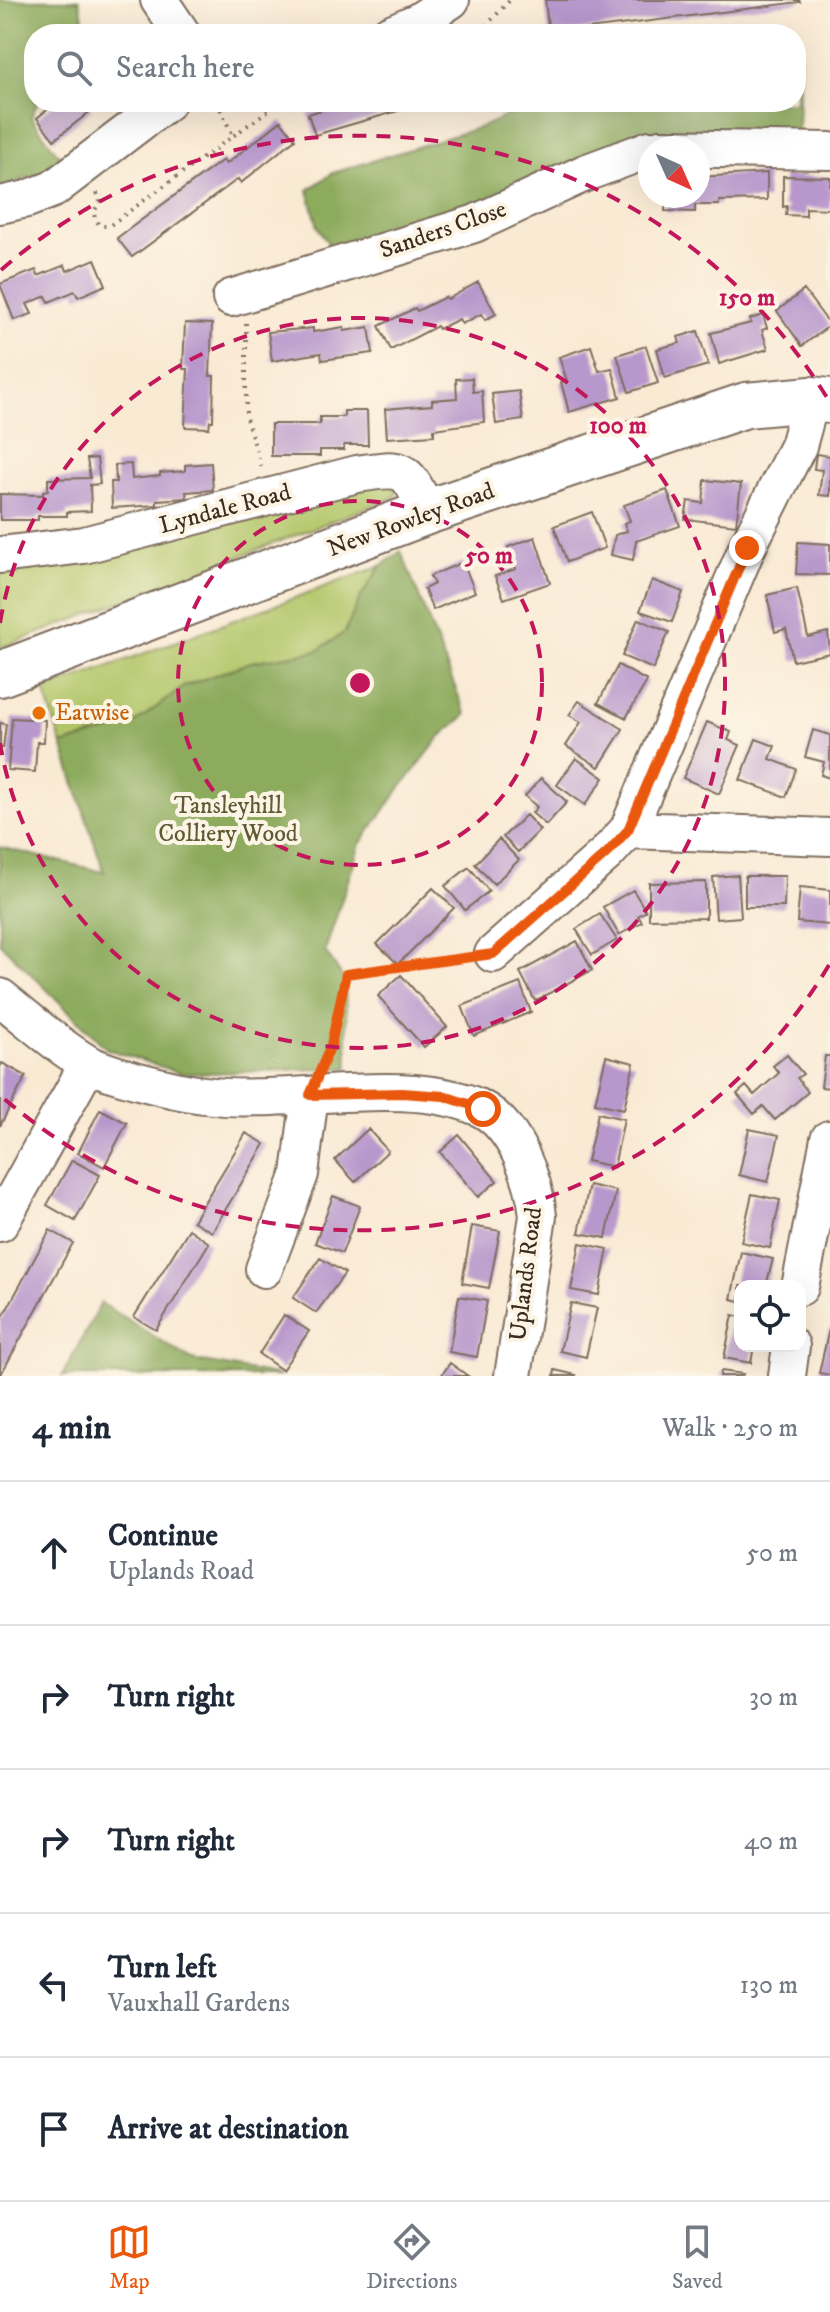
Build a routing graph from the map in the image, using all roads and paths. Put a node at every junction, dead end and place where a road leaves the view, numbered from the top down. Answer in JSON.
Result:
{"nodes":[{"id":1,"x":159,"y":0,"type":"edge"},
{"id":2,"x":451,"y":0,"type":"edge"},
{"id":3,"x":510,"y":0,"type":"edge"},
{"id":4,"x":175,"y":24,"type":"edge"},
{"id":5,"x":412,"y":24,"type":"edge"},
{"id":6,"x":488,"y":24,"type":"edge"},
{"id":7,"x":154,"y":112,"type":"edge"},
{"id":8,"x":222,"y":112,"type":"edge"},
{"id":9,"x":266,"y":112,"type":"edge"},
{"id":10,"x":233,"y":136,"type":"junction"},
{"id":11,"x":710,"y":149,"type":"edge"},
{"id":12,"x":830,"y":151,"type":"edge"},
{"id":13,"x":638,"y":153,"type":"edge"},
{"id":14,"x":80,"y":168,"type":"junction"},
{"id":15,"x":0,"y":205,"type":"edge"},
{"id":16,"x":235,"y":297,"type":"joint"},
{"id":17,"x":820,"y":400,"type":"edge"},
{"id":18,"x":272,"y":497,"type":"junction"},
{"id":19,"x":427,"y":512,"type":"junction"},
{"id":20,"x":0,"y":555,"type":"edge"},
{"id":21,"x":0,"y":674,"type":"edge"},
{"id":22,"x":628,"y":830,"type":"junction"},
{"id":23,"x":830,"y":837,"type":"edge"},
{"id":24,"x":493,"y":954,"type":"joint"},
{"id":25,"x":0,"y":997,"type":"edge"},
{"id":26,"x":88,"y":1064,"type":"junction"},
{"id":27,"x":310,"y":1095,"type":"junction"},
{"id":28,"x":829,"y":1139,"type":"edge"},
{"id":29,"x":0,"y":1223,"type":"edge"},
{"id":30,"x":264,"y":1269,"type":"dead end"},
{"id":31,"x":801,"y":1280,"type":"edge"},
{"id":32,"x":806,"y":1298,"type":"edge"},
{"id":33,"x":830,"y":1298,"type":"edge"},
{"id":34,"x":790,"y":1352,"type":"edge"},
{"id":35,"x":513,"y":1376,"type":"edge"},
{"id":36,"x":787,"y":1376,"type":"edge"}],
"edges":[{"from":1,"to":4,"type":"street"},
{"from":2,"to":5,"type":"street"},
{"from":3,"to":6,"type":"path"},
{"from":7,"to":14,"type":"street"},
{"from":8,"to":10,"type":"path"},
{"from":9,"to":10,"type":"path"},
{"from":10,"to":14,"type":"path"},
{"from":11,"to":12,"type":"street"},
{"from":13,"to":16,"type":"street","name":"Sanders Close"},
{"from":14,"to":15,"type":"street"},
{"from":16,"to":18,"type":"path"},
{"from":17,"to":19,"type":"main road","name":"New Rowley Road"},
{"from":17,"to":22,"type":"street"},
{"from":18,"to":19,"type":"street","name":"Lyndale Road"},
{"from":18,"to":20,"type":"street","name":"Lyndale Road"},
{"from":19,"to":21,"type":"main road","name":"New Rowley Road"},
{"from":22,"to":23,"type":"street"},
{"from":22,"to":24,"type":"street"},
{"from":24,"to":27,"type":"path"},
{"from":25,"to":26,"type":"street","name":"Uplands Road"},
{"from":26,"to":27,"type":"street","name":"Uplands Road"},
{"from":26,"to":29,"type":"street"},
{"from":27,"to":30,"type":"street"},
{"from":27,"to":35,"type":"street","name":"Uplands Road"},
{"from":28,"to":31,"type":"street"},
{"from":32,"to":33,"type":"street"},
{"from":34,"to":36,"type":"street"}]}
